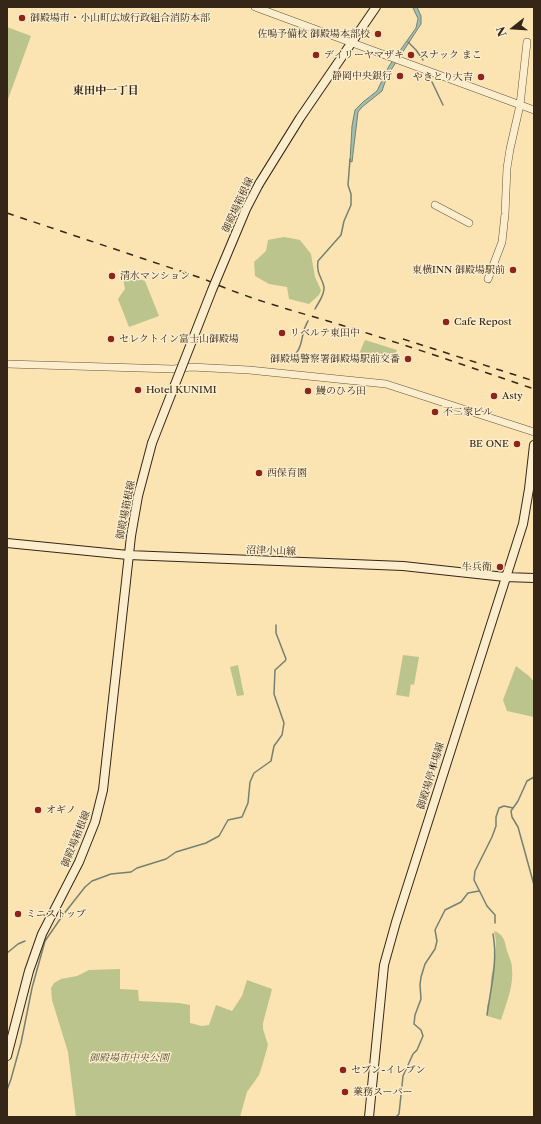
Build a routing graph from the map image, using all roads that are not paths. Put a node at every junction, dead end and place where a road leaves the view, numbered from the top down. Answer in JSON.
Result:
{"nodes":[{"id":1,"x":255,"y":7,"type":"edge"},
{"id":2,"x":376,"y":7,"type":"edge"},
{"id":3,"x":528,"y":42,"type":"dead end"},
{"id":4,"x":350,"y":43,"type":"junction"},
{"id":5,"x":520,"y":105,"type":"junction"},
{"id":6,"x":534,"y":110,"type":"edge"},
{"id":7,"x":435,"y":205,"type":"dead end"},
{"id":8,"x":469,"y":223,"type":"dead end"},
{"id":9,"x":488,"y":279,"type":"dead end"},
{"id":10,"x":7,"y":364,"type":"edge"},
{"id":11,"x":534,"y":432,"type":"edge"},
{"id":12,"x":534,"y":445,"type":"edge"},
{"id":13,"x":7,"y":543,"type":"edge"},
{"id":14,"x":128,"y":555,"type":"junction"},
{"id":15,"x":506,"y":577,"type":"junction"},
{"id":16,"x":534,"y":578,"type":"edge"},
{"id":17,"x":7,"y":1056,"type":"edge"},
{"id":18,"x":369,"y":1117,"type":"edge"}],
"edges":[{"from":1,"to":4,"type":"street"},
{"from":2,"to":4,"type":"main road","name":"御殿場箱根線"},
{"from":3,"to":5,"type":"street"},
{"from":4,"to":5,"type":"street"},
{"from":4,"to":14,"type":"main road","name":"御殿場箱根線","bridge":true},
{"from":5,"to":6,"type":"street"},
{"from":5,"to":9,"type":"street"},
{"from":7,"to":8,"type":"street"},
{"from":10,"to":11,"type":"street"},
{"from":12,"to":15,"type":"main road","name":"御殿場停車場線"},
{"from":13,"to":14,"type":"main road","name":"沼津小山線"},
{"from":14,"to":15,"type":"main road","name":"沼津小山線"},
{"from":14,"to":17,"type":"main road","name":"御殿場箱根線"},
{"from":15,"to":16,"type":"main road","name":"沼津小山線"},
{"from":15,"to":18,"type":"main road","name":"御殿場停車場線"}]}
